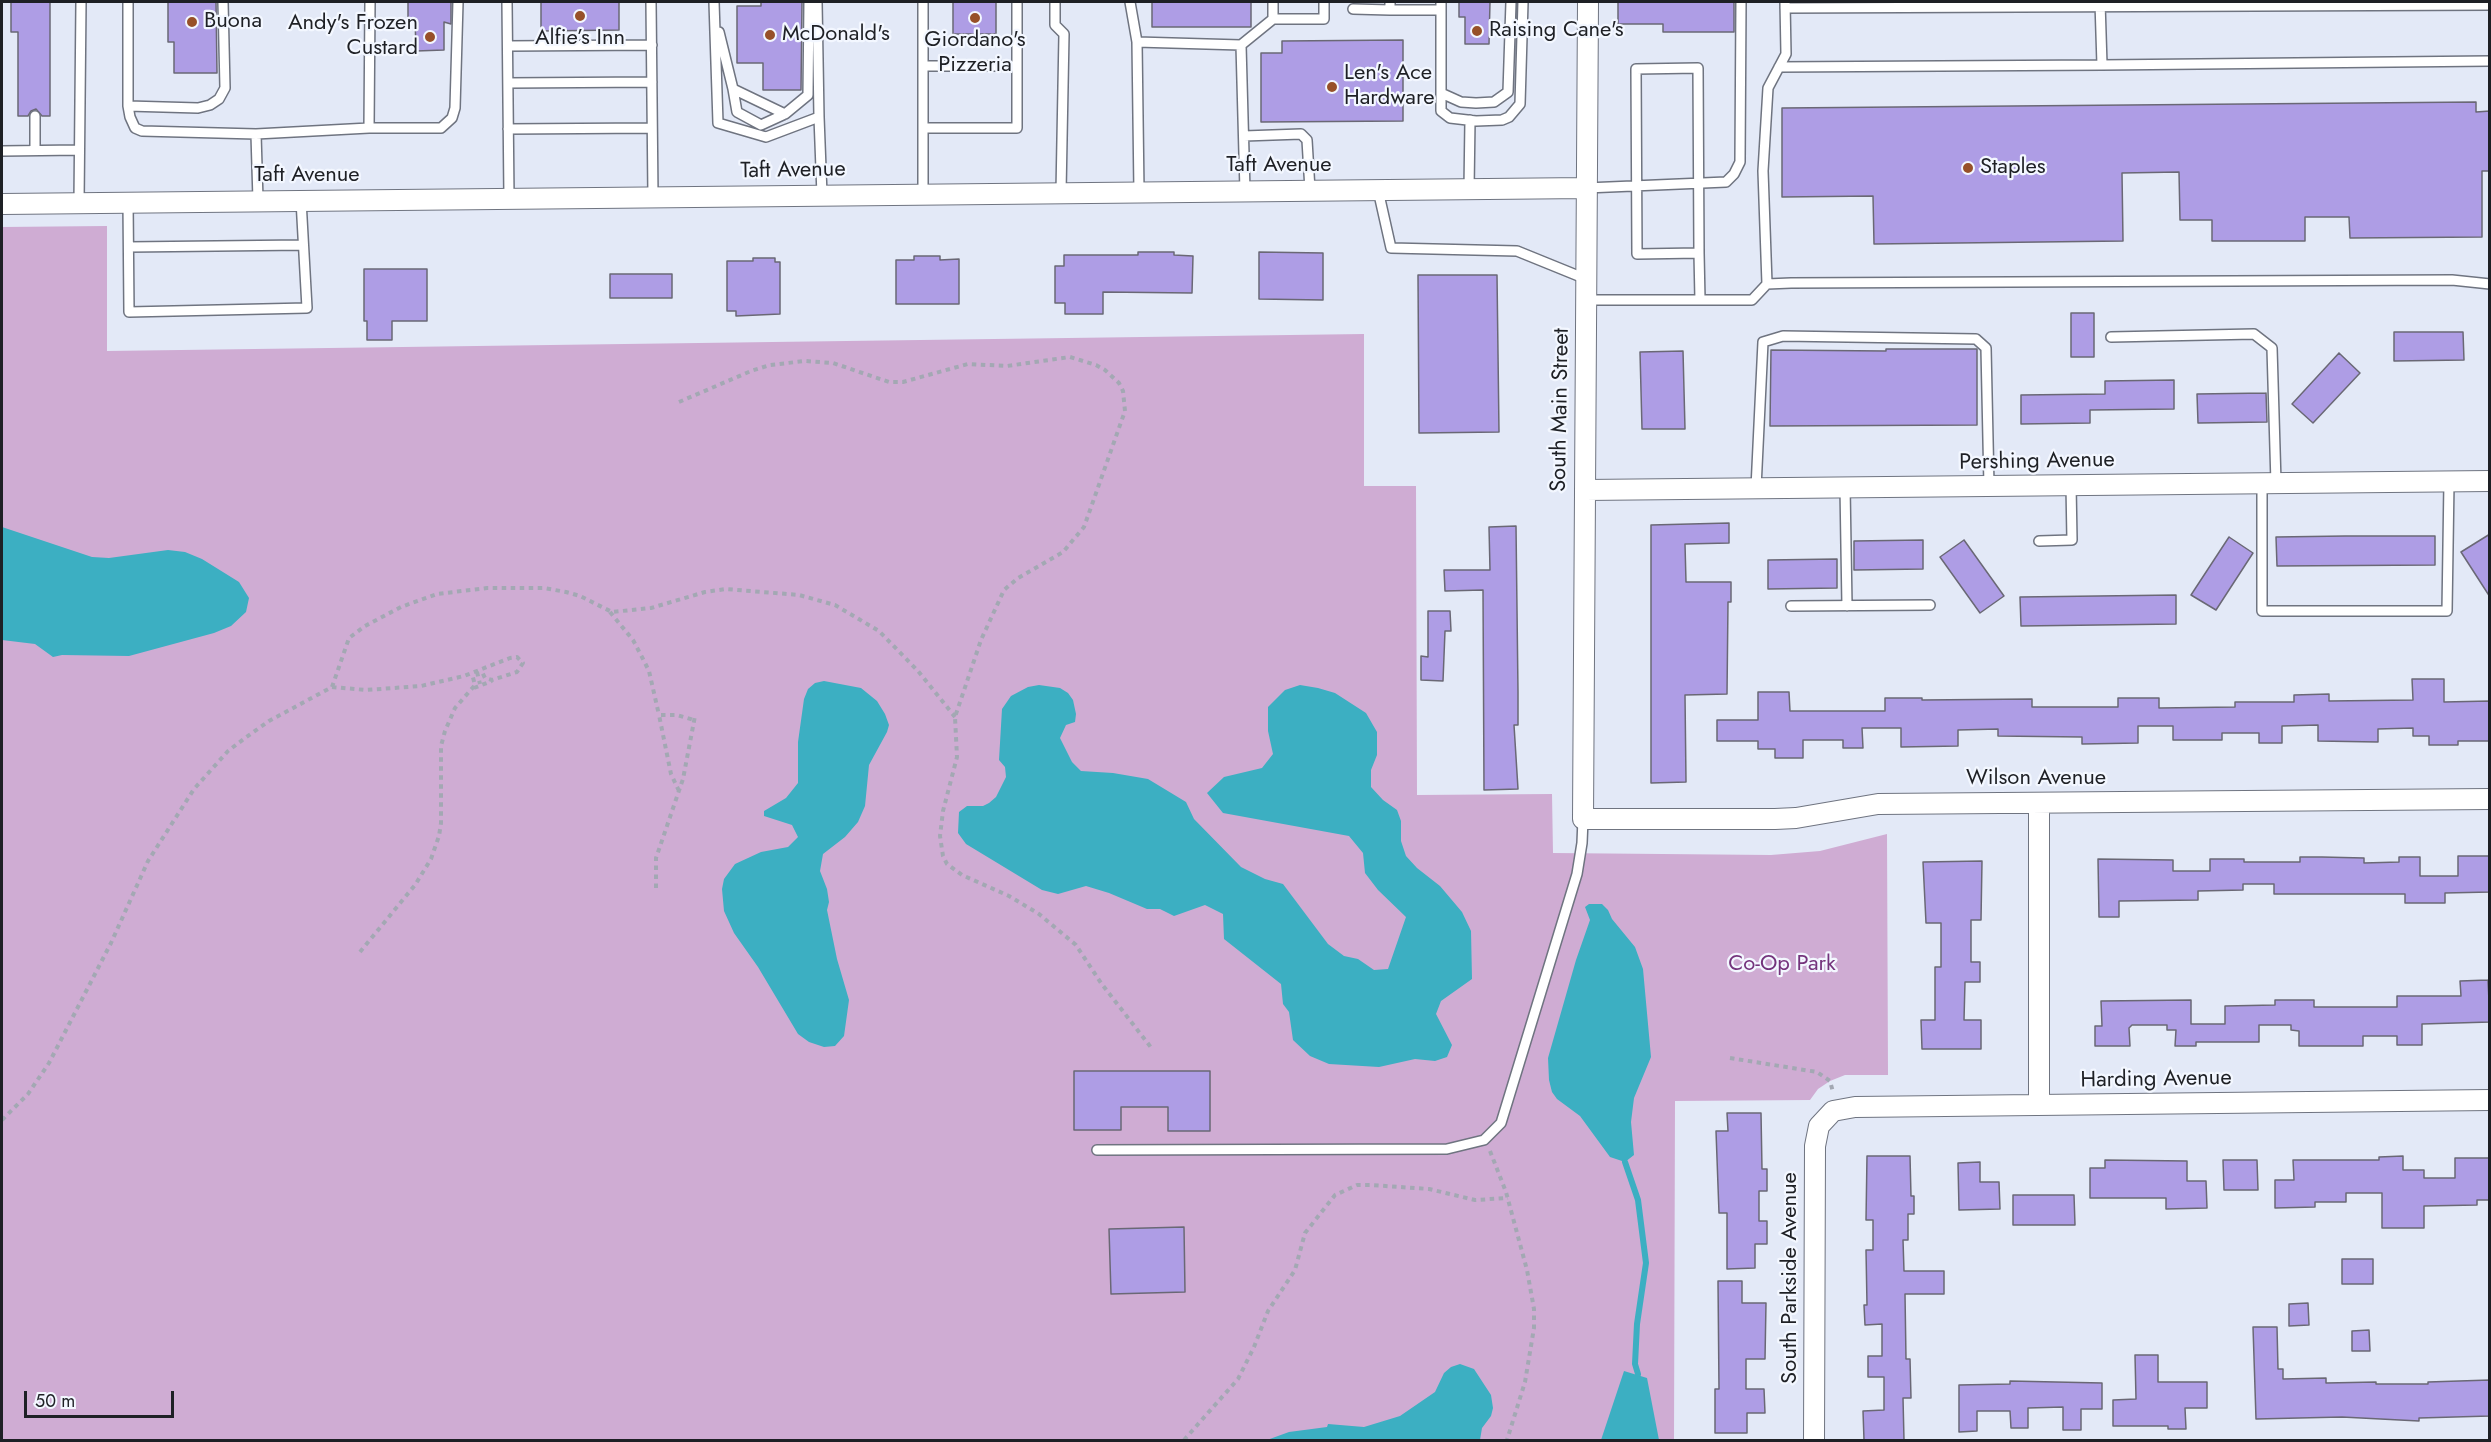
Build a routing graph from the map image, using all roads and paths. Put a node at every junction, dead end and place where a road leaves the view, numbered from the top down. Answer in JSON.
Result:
{"nodes":[{"id":1,"x":81,"y":2,"type":"edge"},
{"id":2,"x":128,"y":2,"type":"edge"},
{"id":3,"x":223,"y":2,"type":"edge"},
{"id":4,"x":370,"y":2,"type":"edge"},
{"id":5,"x":458,"y":2,"type":"edge"},
{"id":6,"x":507,"y":2,"type":"edge"},
{"id":7,"x":651,"y":2,"type":"edge"},
{"id":8,"x":714,"y":2,"type":"edge"},
{"id":9,"x":809,"y":2,"type":"edge"},
{"id":10,"x":817,"y":2,"type":"edge"},
{"id":11,"x":923,"y":2,"type":"edge"},
{"id":12,"x":1017,"y":2,"type":"edge"},
{"id":13,"x":1055,"y":2,"type":"edge"},
{"id":14,"x":1130,"y":2,"type":"edge"},
{"id":15,"x":1274,"y":2,"type":"edge"},
{"id":16,"x":1324,"y":2,"type":"edge"},
{"id":17,"x":1511,"y":2,"type":"edge"},
{"id":18,"x":1523,"y":2,"type":"edge"},
{"id":19,"x":1588,"y":2,"type":"edge"},
{"id":20,"x":1741,"y":2,"type":"edge"},
{"id":21,"x":2214,"y":4,"type":"edge"},
{"id":22,"x":1785,"y":5,"type":"edge"},
{"id":23,"x":2100,"y":5,"type":"edge"},
{"id":24,"x":2490,"y":5,"type":"edge"},
{"id":25,"x":1390,"y":6,"type":"edge"},
{"id":26,"x":1441,"y":6,"type":"edge"},
{"id":27,"x":1353,"y":9,"type":"dead end"},
{"id":28,"x":714,"y":12,"type":"junction"},
{"id":29,"x":1273,"y":19,"type":"junction"},
{"id":30,"x":1137,"y":42,"type":"junction"},
{"id":31,"x":652,"y":45,"type":"junction"},
{"id":32,"x":1241,"y":45,"type":"junction"},
{"id":33,"x":508,"y":46,"type":"junction"},
{"id":34,"x":2490,"y":61,"type":"edge"},
{"id":35,"x":2102,"y":65,"type":"junction"},
{"id":36,"x":923,"y":66,"type":"junction"},
{"id":37,"x":1017,"y":66,"type":"junction"},
{"id":38,"x":1779,"y":67,"type":"junction"},
{"id":39,"x":652,"y":82,"type":"junction"},
{"id":40,"x":508,"y":83,"type":"junction"},
{"id":41,"x":733,"y":89,"type":"junction"},
{"id":42,"x":1440,"y":93,"type":"junction"},
{"id":43,"x":128,"y":106,"type":"junction"},
{"id":44,"x":785,"y":114,"type":"junction"},
{"id":45,"x":35,"y":116,"type":"dead end"},
{"id":46,"x":819,"y":117,"type":"junction"},
{"id":47,"x":1470,"y":120,"type":"junction"},
{"id":48,"x":369,"y":128,"type":"junction"},
{"id":49,"x":652,"y":128,"type":"junction"},
{"id":50,"x":923,"y":128,"type":"junction"},
{"id":51,"x":508,"y":129,"type":"junction"},
{"id":52,"x":256,"y":134,"type":"junction"},
{"id":53,"x":1244,"y":136,"type":"junction"},
{"id":54,"x":35,"y":150,"type":"junction"},
{"id":55,"x":79,"y":150,"type":"junction"},
{"id":56,"x":2,"y":151,"type":"edge"},
{"id":57,"x":1699,"y":183,"type":"junction"},
{"id":58,"x":1637,"y":186,"type":"junction"},
{"id":59,"x":1586,"y":188,"type":"junction"},
{"id":60,"x":1469,"y":189,"type":"junction"},
{"id":61,"x":1310,"y":190,"type":"junction"},
{"id":62,"x":1378,"y":190,"type":"junction"},
{"id":63,"x":1245,"y":191,"type":"junction"},
{"id":64,"x":1061,"y":192,"type":"junction"},
{"id":65,"x":1139,"y":192,"type":"junction"},
{"id":66,"x":923,"y":193,"type":"junction"},
{"id":67,"x":822,"y":195,"type":"junction"},
{"id":68,"x":653,"y":197,"type":"junction"},
{"id":69,"x":508,"y":198,"type":"junction"},
{"id":70,"x":258,"y":200,"type":"junction"},
{"id":71,"x":301,"y":200,"type":"junction"},
{"id":72,"x":79,"y":202,"type":"junction"},
{"id":73,"x":128,"y":202,"type":"junction"},
{"id":74,"x":2,"y":204,"type":"edge"},
{"id":75,"x":303,"y":245,"type":"junction"},
{"id":76,"x":129,"y":247,"type":"junction"},
{"id":77,"x":1699,"y":254,"type":"junction"},
{"id":78,"x":1586,"y":279,"type":"junction"},
{"id":79,"x":2490,"y":284,"type":"edge"},
{"id":80,"x":1767,"y":285,"type":"junction"},
{"id":81,"x":1586,"y":300,"type":"junction"},
{"id":82,"x":1700,"y":300,"type":"junction"},
{"id":83,"x":2111,"y":337,"type":"dead end"},
{"id":84,"x":679,"y":402,"type":"dead end"},
{"id":85,"x":2490,"y":481,"type":"edge"},
{"id":86,"x":2449,"y":482,"type":"junction"},
{"id":87,"x":2269,"y":483,"type":"junction"},
{"id":88,"x":2072,"y":485,"type":"junction"},
{"id":89,"x":1989,"y":486,"type":"junction"},
{"id":90,"x":1756,"y":488,"type":"junction"},
{"id":91,"x":1845,"y":488,"type":"junction"},
{"id":92,"x":1585,"y":490,"type":"junction"},
{"id":93,"x":2039,"y":541,"type":"dead end"},
{"id":94,"x":1930,"y":605,"type":"dead end"},
{"id":95,"x":1791,"y":606,"type":"dead end"},
{"id":96,"x":1847,"y":606,"type":"junction"},
{"id":97,"x":609,"y":611,"type":"junction"},
{"id":98,"x":476,"y":672,"type":"junction"},
{"id":99,"x":492,"y":680,"type":"junction"},
{"id":100,"x":480,"y":684,"type":"junction"},
{"id":101,"x":332,"y":687,"type":"junction"},
{"id":102,"x":471,"y":689,"type":"junction"},
{"id":103,"x":658,"y":715,"type":"junction"},
{"id":104,"x":955,"y":717,"type":"junction"},
{"id":105,"x":679,"y":792,"type":"junction"},
{"id":106,"x":2490,"y":799,"type":"edge"},
{"id":107,"x":2039,"y":803,"type":"junction"},
{"id":108,"x":1583,"y":819,"type":"junction"},
{"id":109,"x":656,"y":888,"type":"dead end"},
{"id":110,"x":360,"y":952,"type":"dead end"},
{"id":111,"x":1153,"y":1050,"type":"dead end"},
{"id":112,"x":1730,"y":1058,"type":"dead end"},
{"id":113,"x":2490,"y":1101,"type":"edge"},
{"id":114,"x":2039,"y":1105,"type":"junction"},
{"id":115,"x":1829,"y":1114,"type":"junction"},
{"id":116,"x":2,"y":1120,"type":"edge"},
{"id":117,"x":1484,"y":1140,"type":"junction"},
{"id":118,"x":1097,"y":1150,"type":"dead end"},
{"id":119,"x":1508,"y":1198,"type":"junction"},
{"id":120,"x":1184,"y":1440,"type":"edge"},
{"id":121,"x":1507,"y":1440,"type":"edge"},
{"id":122,"x":1814,"y":1440,"type":"edge"}],
"edges":[{"from":1,"to":55,"type":"lane"},
{"from":2,"to":43,"type":"lane"},
{"from":3,"to":43,"type":"lane"},
{"from":4,"to":48,"type":"lane"},
{"from":5,"to":48,"type":"lane"},
{"from":6,"to":33,"type":"lane"},
{"from":7,"to":31,"type":"lane"},
{"from":8,"to":28,"type":"lane"},
{"from":9,"to":44,"type":"lane"},
{"from":10,"to":46,"type":"lane"},
{"from":11,"to":36,"type":"lane"},
{"from":12,"to":37,"type":"lane"},
{"from":13,"to":64,"type":"lane"},
{"from":14,"to":30,"type":"lane"},
{"from":15,"to":29,"type":"lane"},
{"from":16,"to":29,"type":"lane"},
{"from":17,"to":42,"type":"lane"},
{"from":18,"to":47,"type":"lane"},
{"from":19,"to":59,"type":"street","name":"South Main Street"},
{"from":20,"to":57,"type":"lane"},
{"from":21,"to":23,"type":"lane"},
{"from":21,"to":24,"type":"lane"},
{"from":22,"to":23,"type":"lane"},
{"from":22,"to":38,"type":"lane"},
{"from":23,"to":35,"type":"lane"},
{"from":25,"to":26,"type":"lane"},
{"from":25,"to":27,"type":"lane"},
{"from":26,"to":42,"type":"lane"},
{"from":28,"to":41,"type":"lane"},
{"from":28,"to":46,"type":"lane"},
{"from":29,"to":32,"type":"lane"},
{"from":30,"to":32,"type":"lane"},
{"from":30,"to":65,"type":"lane"},
{"from":31,"to":33,"type":"lane"},
{"from":31,"to":39,"type":"lane"},
{"from":32,"to":53,"type":"lane"},
{"from":33,"to":40,"type":"lane"},
{"from":34,"to":35,"type":"lane"},
{"from":35,"to":38,"type":"lane"},
{"from":36,"to":37,"type":"lane"},
{"from":36,"to":50,"type":"lane"},
{"from":37,"to":50,"type":"lane"},
{"from":38,"to":80,"type":"lane"},
{"from":39,"to":40,"type":"lane"},
{"from":39,"to":49,"type":"lane"},
{"from":40,"to":51,"type":"lane"},
{"from":41,"to":44,"type":"lane"},
{"from":41,"to":44,"type":"lane"},
{"from":42,"to":47,"type":"lane"},
{"from":43,"to":52,"type":"lane"},
{"from":45,"to":54,"type":"lane"},
{"from":46,"to":67,"type":"lane"},
{"from":47,"to":60,"type":"lane"},
{"from":48,"to":52,"type":"lane"},
{"from":49,"to":51,"type":"lane"},
{"from":49,"to":68,"type":"lane"},
{"from":50,"to":66,"type":"lane"},
{"from":51,"to":69,"type":"lane"},
{"from":52,"to":70,"type":"lane"},
{"from":53,"to":61,"type":"lane"},
{"from":53,"to":63,"type":"lane"},
{"from":54,"to":55,"type":"lane"},
{"from":54,"to":56,"type":"lane"},
{"from":55,"to":72,"type":"lane"},
{"from":57,"to":58,"type":"lane"},
{"from":57,"to":58,"type":"lane"},
{"from":57,"to":77,"type":"lane"},
{"from":58,"to":59,"type":"lane"},
{"from":58,"to":77,"type":"lane"},
{"from":59,"to":60,"type":"street","name":"Taft Avenue"},
{"from":59,"to":78,"type":"street","name":"South Main Street"},
{"from":60,"to":62,"type":"street","name":"Taft Avenue"},
{"from":61,"to":62,"type":"street","name":"Taft Avenue"},
{"from":61,"to":63,"type":"street","name":"Taft Avenue"},
{"from":62,"to":78,"type":"lane"},
{"from":63,"to":65,"type":"street","name":"Taft Avenue"},
{"from":64,"to":65,"type":"street","name":"Taft Avenue"},
{"from":64,"to":66,"type":"street","name":"Taft Avenue"},
{"from":66,"to":67,"type":"street","name":"Taft Avenue"},
{"from":67,"to":68,"type":"street","name":"Taft Avenue"},
{"from":68,"to":69,"type":"street","name":"Taft Avenue"},
{"from":69,"to":71,"type":"street","name":"Taft Avenue"},
{"from":70,"to":71,"type":"street","name":"Taft Avenue"},
{"from":70,"to":73,"type":"street","name":"Taft Avenue"},
{"from":71,"to":75,"type":"lane"},
{"from":72,"to":73,"type":"street","name":"Taft Avenue"},
{"from":72,"to":74,"type":"street","name":"Taft Avenue"},
{"from":73,"to":76,"type":"lane"},
{"from":75,"to":76,"type":"lane"},
{"from":75,"to":76,"type":"lane"},
{"from":77,"to":82,"type":"lane"},
{"from":78,"to":81,"type":"street","name":"South Main Street"},
{"from":79,"to":80,"type":"lane"},
{"from":80,"to":82,"type":"lane"},
{"from":81,"to":82,"type":"lane"},
{"from":81,"to":92,"type":"street","name":"South Main Street"},
{"from":83,"to":87,"type":"lane"},
{"from":84,"to":104,"type":"path"},
{"from":85,"to":86,"type":"street","name":"Pershing Avenue"},
{"from":86,"to":87,"type":"street","name":"Pershing Avenue"},
{"from":86,"to":87,"type":"lane"},
{"from":87,"to":88,"type":"street","name":"Pershing Avenue"},
{"from":88,"to":89,"type":"street","name":"Pershing Avenue"},
{"from":88,"to":93,"type":"lane"},
{"from":89,"to":90,"type":"lane"},
{"from":89,"to":91,"type":"street","name":"Pershing Avenue"},
{"from":90,"to":91,"type":"street","name":"Pershing Avenue"},
{"from":90,"to":92,"type":"street","name":"Pershing Avenue"},
{"from":91,"to":96,"type":"lane"},
{"from":92,"to":108,"type":"street","name":"South Main Street"},
{"from":94,"to":96,"type":"lane"},
{"from":95,"to":96,"type":"lane"},
{"from":97,"to":101,"type":"path"},
{"from":97,"to":103,"type":"path"},
{"from":97,"to":104,"type":"path"},
{"from":98,"to":99,"type":"path"},
{"from":98,"to":99,"type":"path"},
{"from":98,"to":100,"type":"path"},
{"from":98,"to":101,"type":"path"},
{"from":98,"to":102,"type":"path"},
{"from":99,"to":100,"type":"path"},
{"from":100,"to":102,"type":"path"},
{"from":101,"to":116,"type":"path"},
{"from":102,"to":110,"type":"path"},
{"from":103,"to":105,"type":"path"},
{"from":103,"to":105,"type":"path"},
{"from":104,"to":111,"type":"path"},
{"from":105,"to":109,"type":"path"},
{"from":106,"to":107,"type":"street","name":"Wilson Avenue"},
{"from":107,"to":108,"type":"street","name":"Wilson Avenue"},
{"from":107,"to":114,"type":"street"},
{"from":108,"to":117,"type":"lane"},
{"from":112,"to":115,"type":"path"},
{"from":113,"to":114,"type":"street","name":"Harding Avenue"},
{"from":114,"to":115,"type":"street","name":"Harding Avenue"},
{"from":115,"to":122,"type":"street","name":"South Parkside Avenue"},
{"from":117,"to":118,"type":"lane"},
{"from":117,"to":119,"type":"path"},
{"from":119,"to":120,"type":"path"},
{"from":119,"to":121,"type":"path"}]}
